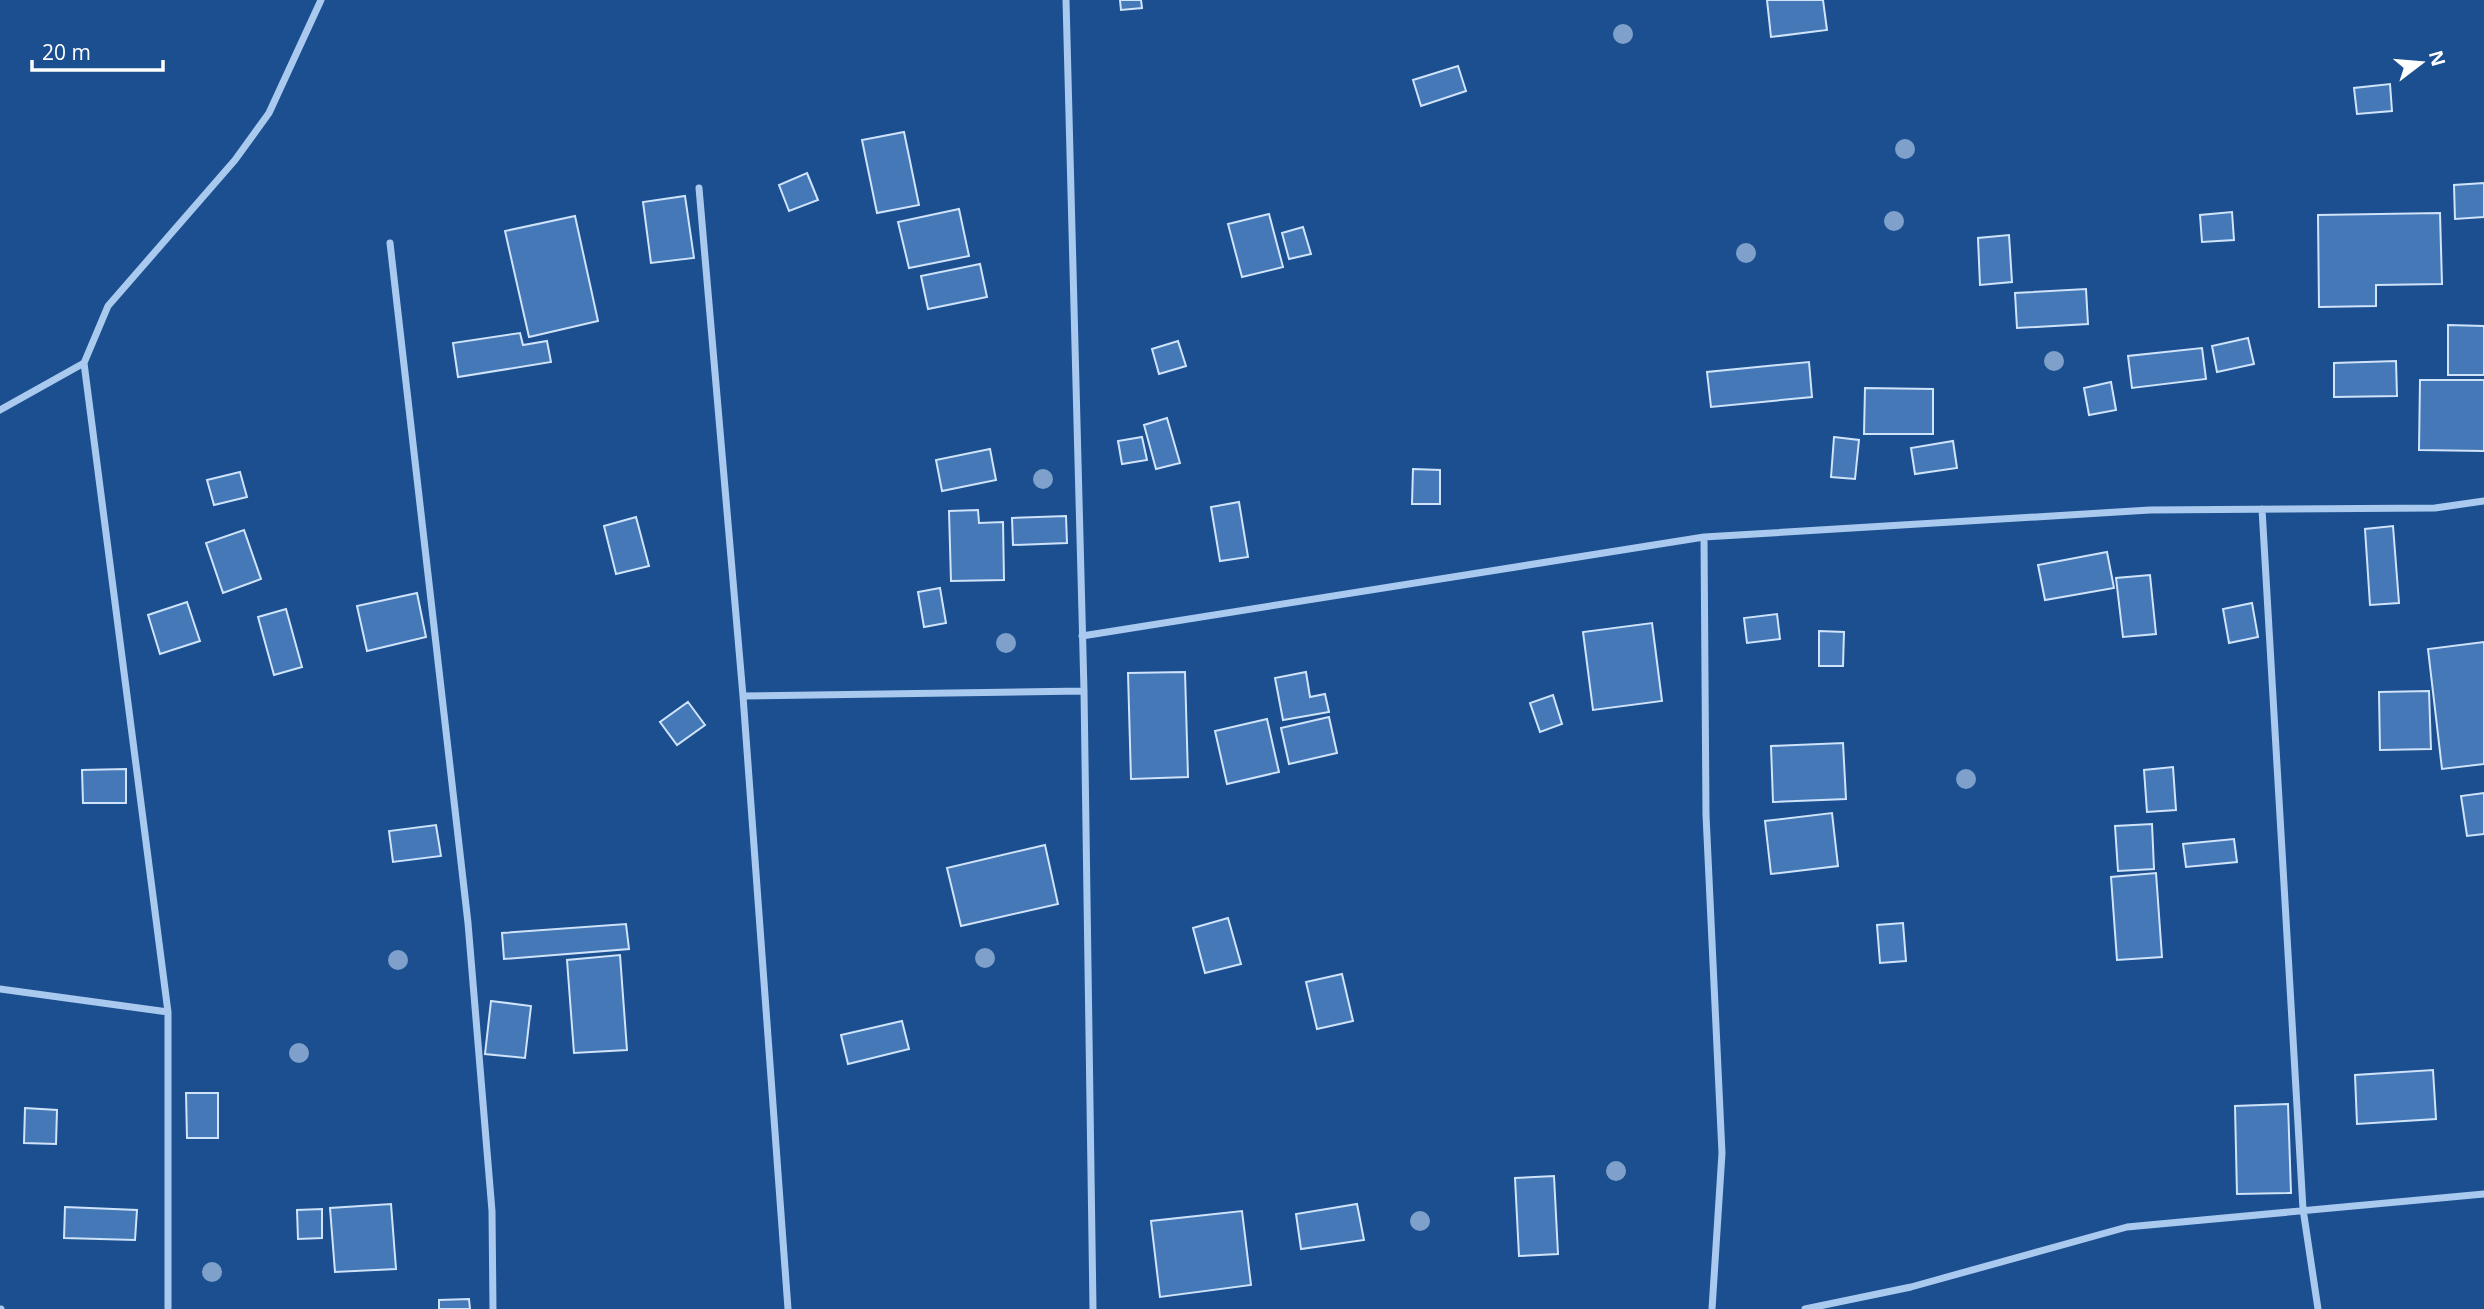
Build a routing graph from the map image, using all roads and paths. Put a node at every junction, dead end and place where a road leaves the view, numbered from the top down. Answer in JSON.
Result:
{"nodes":[{"id":1,"x":321,"y":0,"type":"edge"},
{"id":2,"x":1066,"y":0,"type":"edge"},
{"id":3,"x":699,"y":188,"type":"dead end"},
{"id":4,"x":390,"y":243,"type":"dead end"},
{"id":5,"x":83,"y":363,"type":"junction"},
{"id":6,"x":0,"y":410,"type":"edge"},
{"id":7,"x":2484,"y":501,"type":"edge"},
{"id":8,"x":2262,"y":509,"type":"junction"},
{"id":9,"x":1704,"y":537,"type":"junction"},
{"id":10,"x":1082,"y":636,"type":"junction"},
{"id":11,"x":1084,"y":691,"type":"junction"},
{"id":12,"x":743,"y":696,"type":"junction"},
{"id":13,"x":0,"y":989,"type":"edge"},
{"id":14,"x":168,"y":1012,"type":"junction"},
{"id":15,"x":2484,"y":1194,"type":"edge"},
{"id":16,"x":2303,"y":1209,"type":"junction"},
{"id":17,"x":168,"y":1309,"type":"edge"},
{"id":18,"x":493,"y":1309,"type":"edge"},
{"id":19,"x":788,"y":1309,"type":"edge"},
{"id":20,"x":1093,"y":1309,"type":"edge"},
{"id":21,"x":1712,"y":1309,"type":"edge"},
{"id":22,"x":1805,"y":1309,"type":"edge"},
{"id":23,"x":2318,"y":1309,"type":"edge"}],
"edges":[{"from":1,"to":5,"type":"street"},
{"from":2,"to":10,"type":"street"},
{"from":3,"to":12,"type":"street"},
{"from":4,"to":18,"type":"street"},
{"from":5,"to":6,"type":"street"},
{"from":5,"to":14,"type":"street"},
{"from":7,"to":8,"type":"street"},
{"from":8,"to":9,"type":"street"},
{"from":8,"to":16,"type":"street"},
{"from":9,"to":10,"type":"street"},
{"from":9,"to":21,"type":"street"},
{"from":10,"to":11,"type":"street"},
{"from":11,"to":12,"type":"street"},
{"from":11,"to":20,"type":"street"},
{"from":12,"to":19,"type":"street"},
{"from":13,"to":14,"type":"street"},
{"from":14,"to":17,"type":"street"},
{"from":15,"to":16,"type":"street"},
{"from":16,"to":22,"type":"street"},
{"from":16,"to":23,"type":"street"}]}
